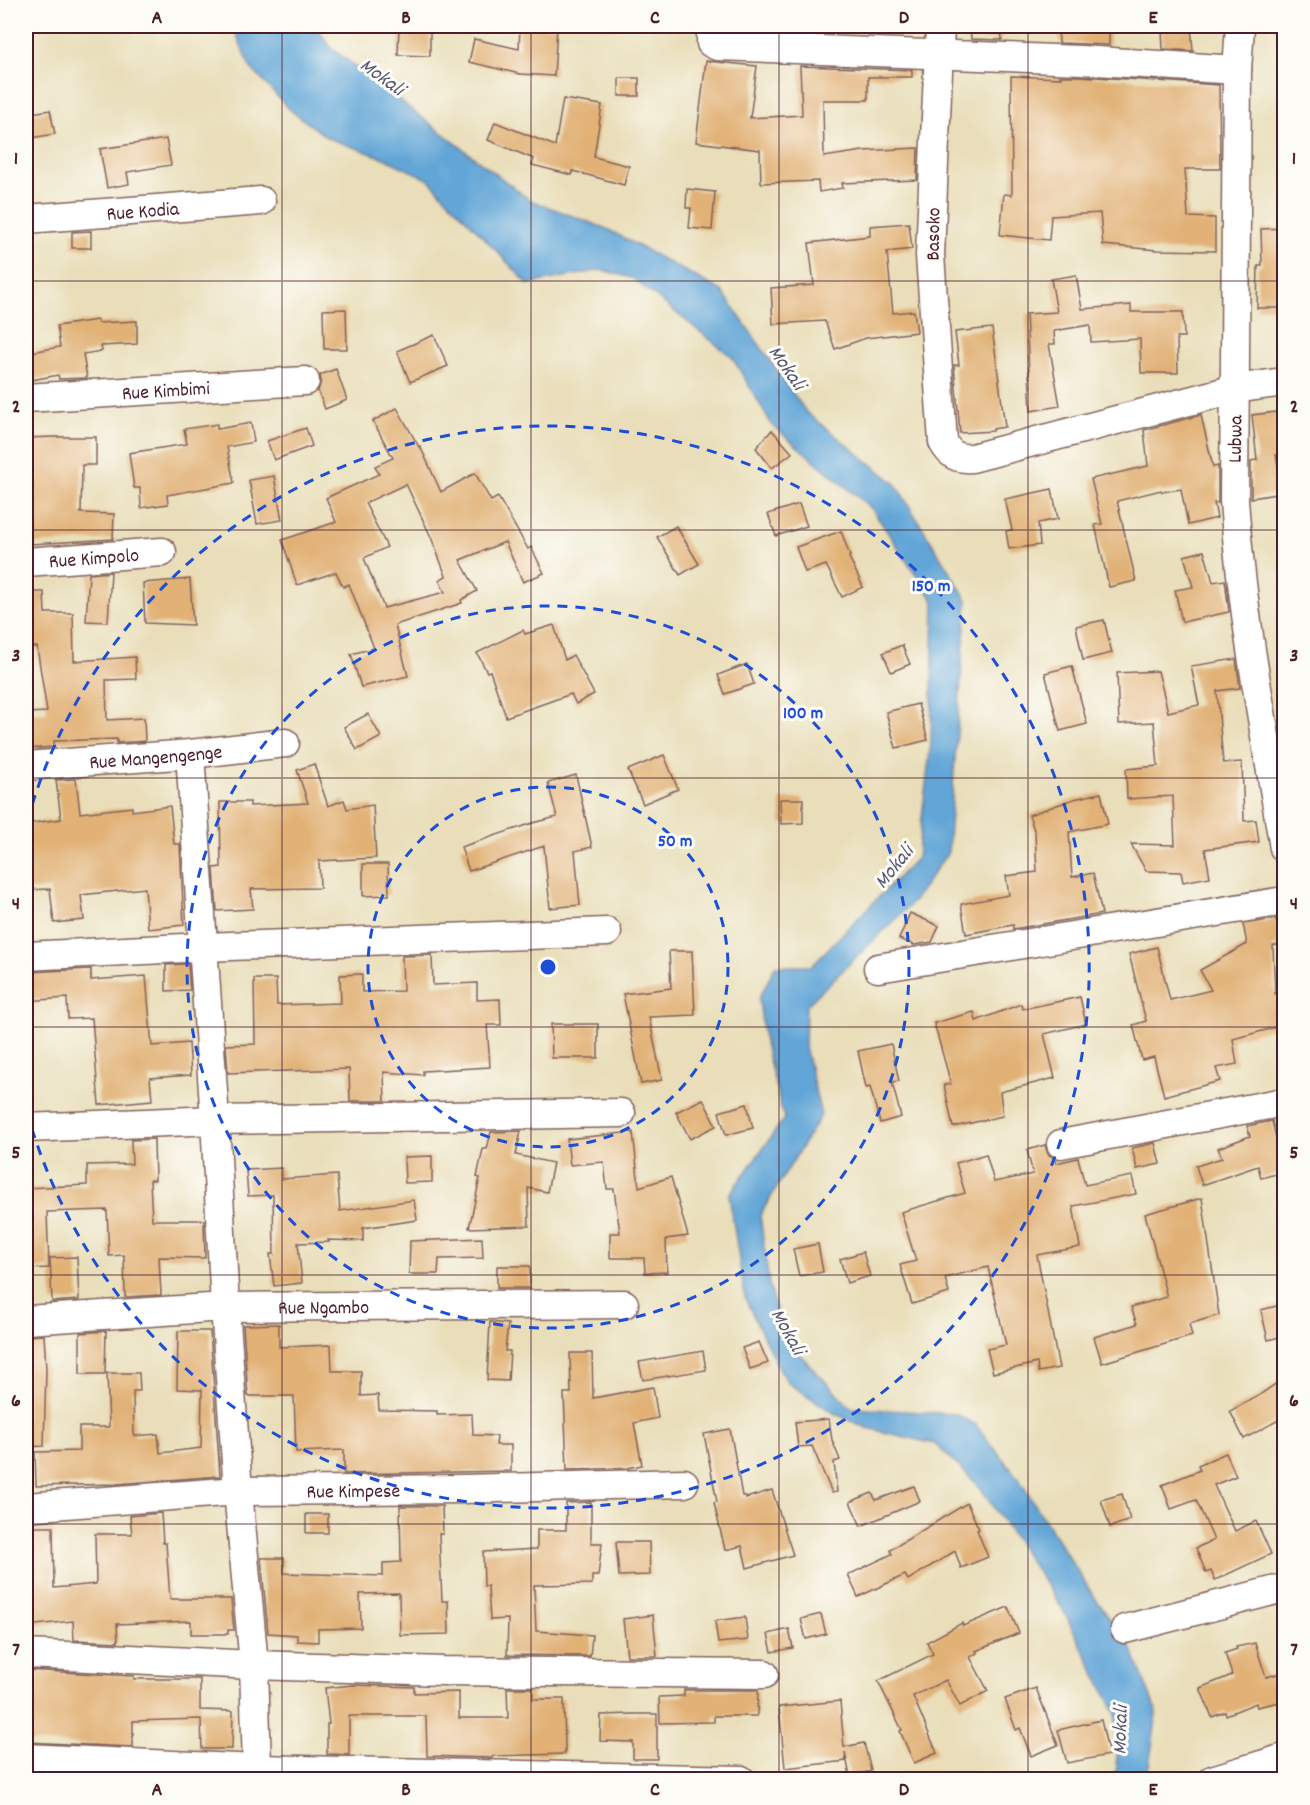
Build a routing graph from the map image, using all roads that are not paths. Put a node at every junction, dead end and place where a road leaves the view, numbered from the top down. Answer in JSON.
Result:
{"nodes":[{"id":1,"x":940,"y":26,"type":"edge"},
{"id":2,"x":1240,"y":26,"type":"edge"},
{"id":3,"x":714,"y":36,"type":"edge"},
{"id":4,"x":939,"y":55,"type":"junction"},
{"id":5,"x":1237,"y":70,"type":"junction"},
{"id":6,"x":261,"y":201,"type":"dead end"},
{"id":7,"x":26,"y":219,"type":"edge"},
{"id":8,"x":306,"y":381,"type":"dead end"},
{"id":9,"x":1284,"y":382,"type":"edge"},
{"id":10,"x":1235,"y":389,"type":"junction"},
{"id":11,"x":26,"y":398,"type":"edge"},
{"id":12,"x":162,"y":552,"type":"dead end"},
{"id":13,"x":26,"y":562,"type":"edge"},
{"id":14,"x":285,"y":743,"type":"dead end"},
{"id":15,"x":190,"y":754,"type":"junction"},
{"id":16,"x":26,"y":766,"type":"edge"},
{"id":17,"x":1284,"y":848,"type":"edge"},
{"id":18,"x":1284,"y":901,"type":"edge"},
{"id":19,"x":608,"y":932,"type":"dead end"},
{"id":20,"x":204,"y":947,"type":"junction"},
{"id":21,"x":26,"y":956,"type":"edge"},
{"id":22,"x":878,"y":968,"type":"dead end"},
{"id":23,"x":1284,"y":1102,"type":"edge"},
{"id":24,"x":621,"y":1113,"type":"dead end"},
{"id":25,"x":215,"y":1120,"type":"junction"},
{"id":26,"x":26,"y":1128,"type":"edge"},
{"id":27,"x":1061,"y":1144,"type":"dead end"},
{"id":28,"x":624,"y":1304,"type":"dead end"},
{"id":29,"x":225,"y":1308,"type":"junction"},
{"id":30,"x":26,"y":1320,"type":"edge"},
{"id":31,"x":684,"y":1483,"type":"dead end"},
{"id":32,"x":238,"y":1491,"type":"junction"},
{"id":33,"x":26,"y":1507,"type":"edge"},
{"id":34,"x":1284,"y":1588,"type":"edge"},
{"id":35,"x":1125,"y":1629,"type":"dead end"},
{"id":36,"x":26,"y":1654,"type":"edge"},
{"id":37,"x":254,"y":1665,"type":"junction"},
{"id":38,"x":764,"y":1674,"type":"dead end"},
{"id":39,"x":26,"y":1758,"type":"edge"},
{"id":40,"x":1284,"y":1758,"type":"edge"},
{"id":41,"x":257,"y":1769,"type":"junction"},
{"id":42,"x":741,"y":1779,"type":"edge"},
{"id":43,"x":1212,"y":1779,"type":"edge"}],
"edges":[{"from":1,"to":4,"type":"street","name":"Basoko"},
{"from":2,"to":5,"type":"street","name":"Lubwa"},
{"from":3,"to":4,"type":"street"},
{"from":4,"to":5,"type":"street"},
{"from":4,"to":10,"type":"street","name":"Basoko"},
{"from":5,"to":10,"type":"street","name":"Lubwa"},
{"from":6,"to":7,"type":"street","name":"Rue Kodia"},
{"from":8,"to":11,"type":"street","name":"Rue Kimbimi"},
{"from":9,"to":10,"type":"street"},
{"from":10,"to":17,"type":"street","name":"Lubwa"},
{"from":12,"to":13,"type":"street","name":"Rue Kimpolo"},
{"from":14,"to":15,"type":"street","name":"Rue Mangengenge"},
{"from":15,"to":16,"type":"street","name":"Rue Mangengenge"},
{"from":15,"to":20,"type":"street"},
{"from":18,"to":22,"type":"street"},
{"from":19,"to":20,"type":"street"},
{"from":20,"to":21,"type":"street"},
{"from":20,"to":25,"type":"street"},
{"from":23,"to":27,"type":"street"},
{"from":24,"to":25,"type":"street"},
{"from":25,"to":26,"type":"street"},
{"from":25,"to":29,"type":"street"},
{"from":28,"to":29,"type":"street","name":"Rue Ngambo"},
{"from":29,"to":30,"type":"street","name":"Rue Ngambo"},
{"from":29,"to":32,"type":"street"},
{"from":31,"to":32,"type":"street","name":"Rue Kimpese"},
{"from":32,"to":33,"type":"street","name":"Rue Kimpese"},
{"from":32,"to":37,"type":"street"},
{"from":34,"to":35,"type":"street"},
{"from":36,"to":37,"type":"street"},
{"from":37,"to":38,"type":"street"},
{"from":37,"to":41,"type":"street"},
{"from":39,"to":41,"type":"street"},
{"from":40,"to":43,"type":"street"},
{"from":41,"to":42,"type":"street"}]}
